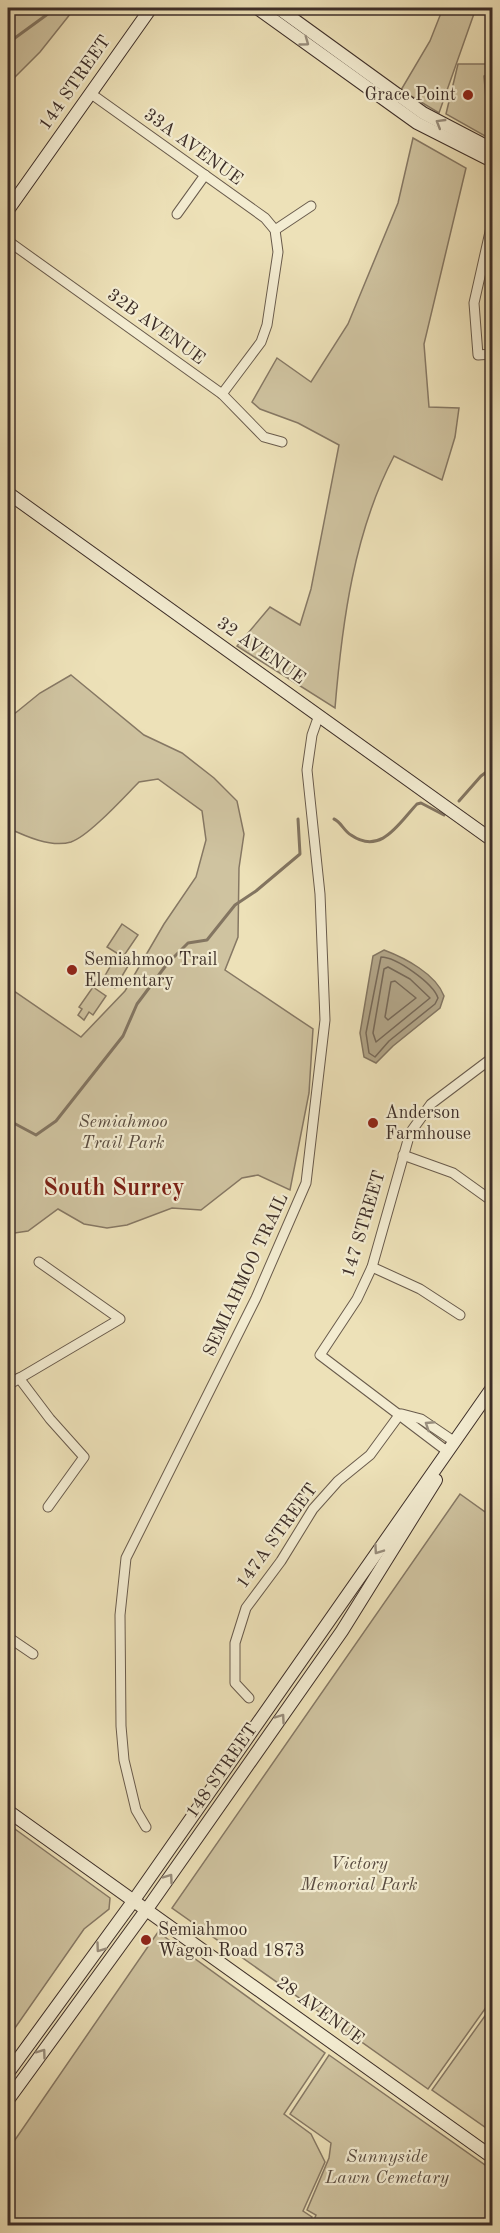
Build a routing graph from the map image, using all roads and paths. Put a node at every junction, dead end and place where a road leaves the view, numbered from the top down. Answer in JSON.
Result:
{"nodes":[{"id":1,"x":257,"y":8,"type":"edge"},
{"id":2,"x":278,"y":8,"type":"edge"},
{"id":3,"x":149,"y":10,"type":"edge"},
{"id":4,"x":90,"y":93,"type":"junction"},
{"id":5,"x":492,"y":149,"type":"edge"},
{"id":6,"x":492,"y":161,"type":"edge"},
{"id":7,"x":205,"y":175,"type":"junction"},
{"id":8,"x":311,"y":206,"type":"dead end"},
{"id":9,"x":8,"y":210,"type":"edge"},
{"id":10,"x":177,"y":214,"type":"dead end"},
{"id":11,"x":492,"y":228,"type":"edge"},
{"id":12,"x":275,"y":230,"type":"junction"},
{"id":13,"x":8,"y":241,"type":"edge"},
{"id":14,"x":492,"y":354,"type":"edge"},
{"id":15,"x":222,"y":394,"type":"junction"},
{"id":16,"x":282,"y":442,"type":"dead end"},
{"id":17,"x":8,"y":493,"type":"edge"},
{"id":18,"x":319,"y":715,"type":"junction"},
{"id":19,"x":492,"y":840,"type":"edge"},
{"id":20,"x":492,"y":1058,"type":"edge"},
{"id":21,"x":403,"y":1155,"type":"junction"},
{"id":22,"x":492,"y":1201,"type":"edge"},
{"id":23,"x":39,"y":1262,"type":"dead end"},
{"id":24,"x":372,"y":1267,"type":"junction"},
{"id":25,"x":460,"y":1315,"type":"dead end"},
{"id":26,"x":20,"y":1378,"type":"junction"},
{"id":27,"x":8,"y":1385,"type":"edge"},
{"id":28,"x":492,"y":1388,"type":"edge"},
{"id":29,"x":400,"y":1414,"type":"junction"},
{"id":30,"x":452,"y":1447,"type":"junction"},
{"id":31,"x":48,"y":1507,"type":"dead end"},
{"id":32,"x":8,"y":1637,"type":"edge"},
{"id":33,"x":33,"y":1654,"type":"dead end"},
{"id":34,"x":249,"y":1698,"type":"dead end"},
{"id":35,"x":8,"y":1811,"type":"edge"},
{"id":36,"x":146,"y":1827,"type":"dead end"},
{"id":37,"x":134,"y":1900,"type":"junction"},
{"id":38,"x":147,"y":1910,"type":"junction"},
{"id":39,"x":8,"y":2073,"type":"edge"},
{"id":40,"x":8,"y":2100,"type":"edge"},
{"id":41,"x":492,"y":2157,"type":"edge"}],
"edges":[{"from":1,"to":6,"type":"street","one_way":true},
{"from":5,"to":2,"type":"street","one_way":true},
{"from":3,"to":4,"type":"street","name":"144 STREET"},
{"from":4,"to":7,"type":"street","name":"33A AVENUE"},
{"from":4,"to":9,"type":"street","name":"144 STREET"},
{"from":7,"to":10,"type":"street"},
{"from":7,"to":12,"type":"street","name":"33A AVENUE"},
{"from":8,"to":12,"type":"street"},
{"from":11,"to":14,"type":"street"},
{"from":12,"to":15,"type":"street"},
{"from":13,"to":15,"type":"street","name":"32B AVENUE"},
{"from":15,"to":16,"type":"street","name":"32B AVENUE"},
{"from":17,"to":18,"type":"street","name":"32 AVENUE"},
{"from":18,"to":19,"type":"street","name":"32 AVENUE"},
{"from":18,"to":36,"type":"street","name":"SEMIAHMOO TRAIL"},
{"from":20,"to":21,"type":"street","name":"147 STREET"},
{"from":21,"to":22,"type":"street"},
{"from":21,"to":24,"type":"street","name":"147 STREET"},
{"from":23,"to":26,"type":"street"},
{"from":24,"to":25,"type":"street"},
{"from":24,"to":29,"type":"street","name":"147 STREET"},
{"from":26,"to":27,"type":"street"},
{"from":26,"to":31,"type":"street"},
{"from":28,"to":30,"type":"street","name":"148 STREET"},
{"from":29,"to":30,"type":"street"},
{"from":29,"to":34,"type":"street","name":"147A STREET"},
{"from":30,"to":37,"type":"street","name":"148 STREET","one_way":true},
{"from":38,"to":30,"type":"street","name":"148 STREET","one_way":true},
{"from":32,"to":33,"type":"street"},
{"from":35,"to":37,"type":"street","name":"28 AVENUE"},
{"from":37,"to":38,"type":"street","name":"28 AVENUE"},
{"from":37,"to":39,"type":"street","name":"148 STREET","one_way":true},
{"from":40,"to":38,"type":"street","name":"148 STREET","one_way":true},
{"from":38,"to":41,"type":"street","name":"28 AVENUE"}]}
